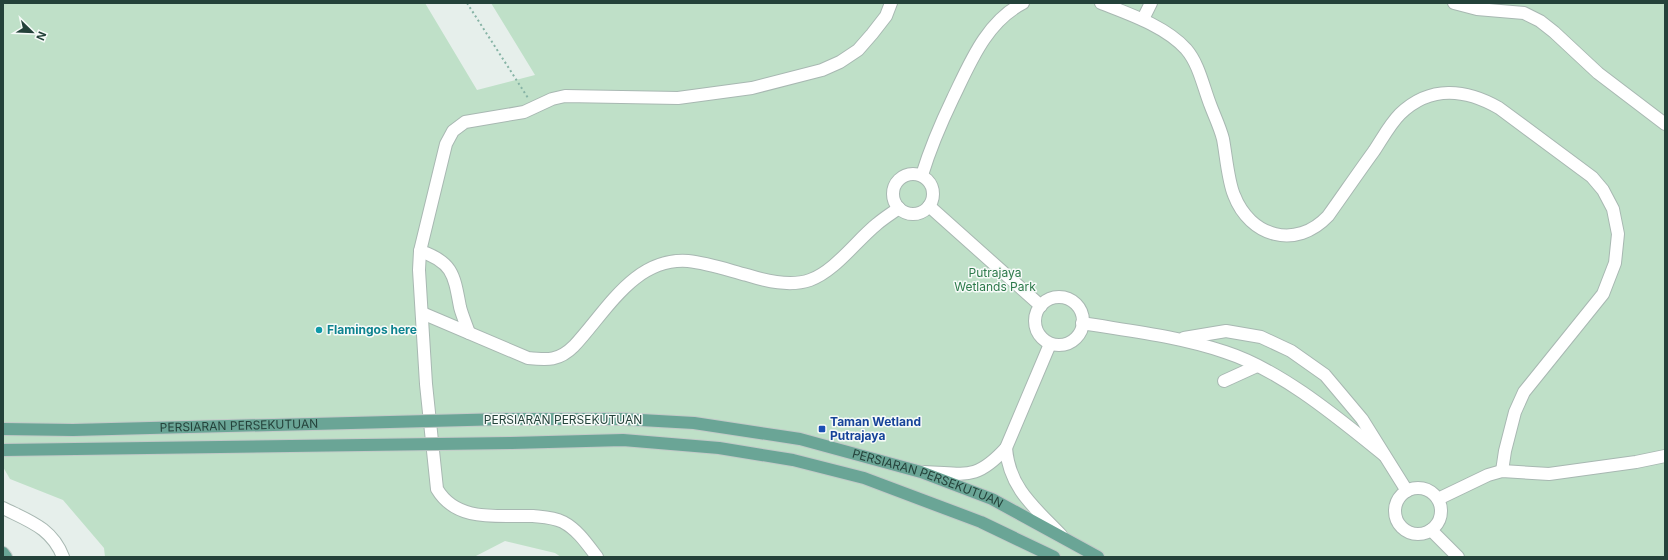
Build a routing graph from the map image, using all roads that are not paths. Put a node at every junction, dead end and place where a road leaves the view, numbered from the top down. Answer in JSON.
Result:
{"nodes":[{"id":1,"x":891,"y":3,"type":"edge"},
{"id":2,"x":1023,"y":3,"type":"edge"},
{"id":3,"x":1101,"y":3,"type":"edge"},
{"id":4,"x":1150,"y":3,"type":"edge"},
{"id":5,"x":1454,"y":3,"type":"edge"},
{"id":6,"x":1143,"y":19,"type":"junction"},
{"id":7,"x":1665,"y":124,"type":"edge"},
{"id":8,"x":922,"y":175,"type":"junction"},
{"id":9,"x":929,"y":206,"type":"junction"},
{"id":10,"x":899,"y":208,"type":"junction"},
{"id":11,"x":420,"y":251,"type":"junction"},
{"id":12,"x":1041,"y":306,"type":"junction"},
{"id":13,"x":422,"y":313,"type":"junction"},
{"id":14,"x":1082,"y":323,"type":"junction"},
{"id":15,"x":469,"y":333,"type":"junction"},
{"id":16,"x":1180,"y":338,"type":"junction"},
{"id":17,"x":1050,"y":344,"type":"junction"},
{"id":18,"x":1258,"y":366,"type":"junction"},
{"id":19,"x":1224,"y":381,"type":"dead end"},
{"id":20,"x":3,"y":429,"type":"edge"},
{"id":21,"x":1006,"y":448,"type":"junction"},
{"id":22,"x":3,"y":450,"type":"edge"},
{"id":23,"x":1384,"y":455,"type":"junction"},
{"id":24,"x":1665,"y":456,"type":"edge"},
{"id":25,"x":1502,"y":471,"type":"junction"},
{"id":26,"x":921,"y":472,"type":"junction"},
{"id":27,"x":1407,"y":491,"type":"junction"},
{"id":28,"x":1438,"y":499,"type":"junction"},
{"id":29,"x":3,"y":508,"type":"edge"},
{"id":30,"x":1431,"y":530,"type":"junction"},
{"id":31,"x":1065,"y":539,"type":"junction"},
{"id":32,"x":3,"y":553,"type":"edge"},
{"id":33,"x":6,"y":557,"type":"edge"},
{"id":34,"x":63,"y":557,"type":"edge"},
{"id":35,"x":597,"y":557,"type":"edge"},
{"id":36,"x":1054,"y":557,"type":"edge"},
{"id":37,"x":1098,"y":557,"type":"edge"},
{"id":38,"x":1458,"y":557,"type":"edge"}],
"edges":[{"from":1,"to":11,"type":"street"},
{"from":2,"to":8,"type":"street"},
{"from":3,"to":6,"type":"street"},
{"from":4,"to":6,"type":"street"},
{"from":5,"to":7,"type":"street"},
{"from":6,"to":25,"type":"street"},
{"from":8,"to":9,"type":"street"},
{"from":8,"to":10,"type":"street"},
{"from":9,"to":10,"type":"street"},
{"from":9,"to":12,"type":"street"},
{"from":10,"to":15,"type":"street"},
{"from":11,"to":13,"type":"street"},
{"from":11,"to":15,"type":"street"},
{"from":12,"to":14,"type":"street"},
{"from":12,"to":17,"type":"street"},
{"from":13,"to":15,"type":"street"},
{"from":13,"to":35,"type":"street"},
{"from":14,"to":16,"type":"street"},
{"from":14,"to":17,"type":"street"},
{"from":16,"to":18,"type":"street"},
{"from":16,"to":23,"type":"street"},
{"from":17,"to":21,"type":"street"},
{"from":18,"to":19,"type":"street"},
{"from":18,"to":23,"type":"street"},
{"from":20,"to":26,"type":"main road","name":"PERSIARAN PERSEKUTUAN","bridge":true},
{"from":21,"to":26,"type":"street"},
{"from":21,"to":31,"type":"street"},
{"from":22,"to":36,"type":"main road","name":"PERSIARAN PERSEKUTUAN","bridge":true},
{"from":23,"to":27,"type":"street"},
{"from":24,"to":25,"type":"street"},
{"from":25,"to":28,"type":"street"},
{"from":26,"to":31,"type":"main road","name":"PERSIARAN PERSEKUTUAN"},
{"from":27,"to":28,"type":"street"},
{"from":27,"to":30,"type":"street"},
{"from":28,"to":30,"type":"street"},
{"from":29,"to":34,"type":"street"},
{"from":30,"to":38,"type":"street"},
{"from":31,"to":37,"type":"main road","name":"PERSIARAN PERSEKUTUAN"},
{"from":32,"to":33,"type":"main road"}]}
